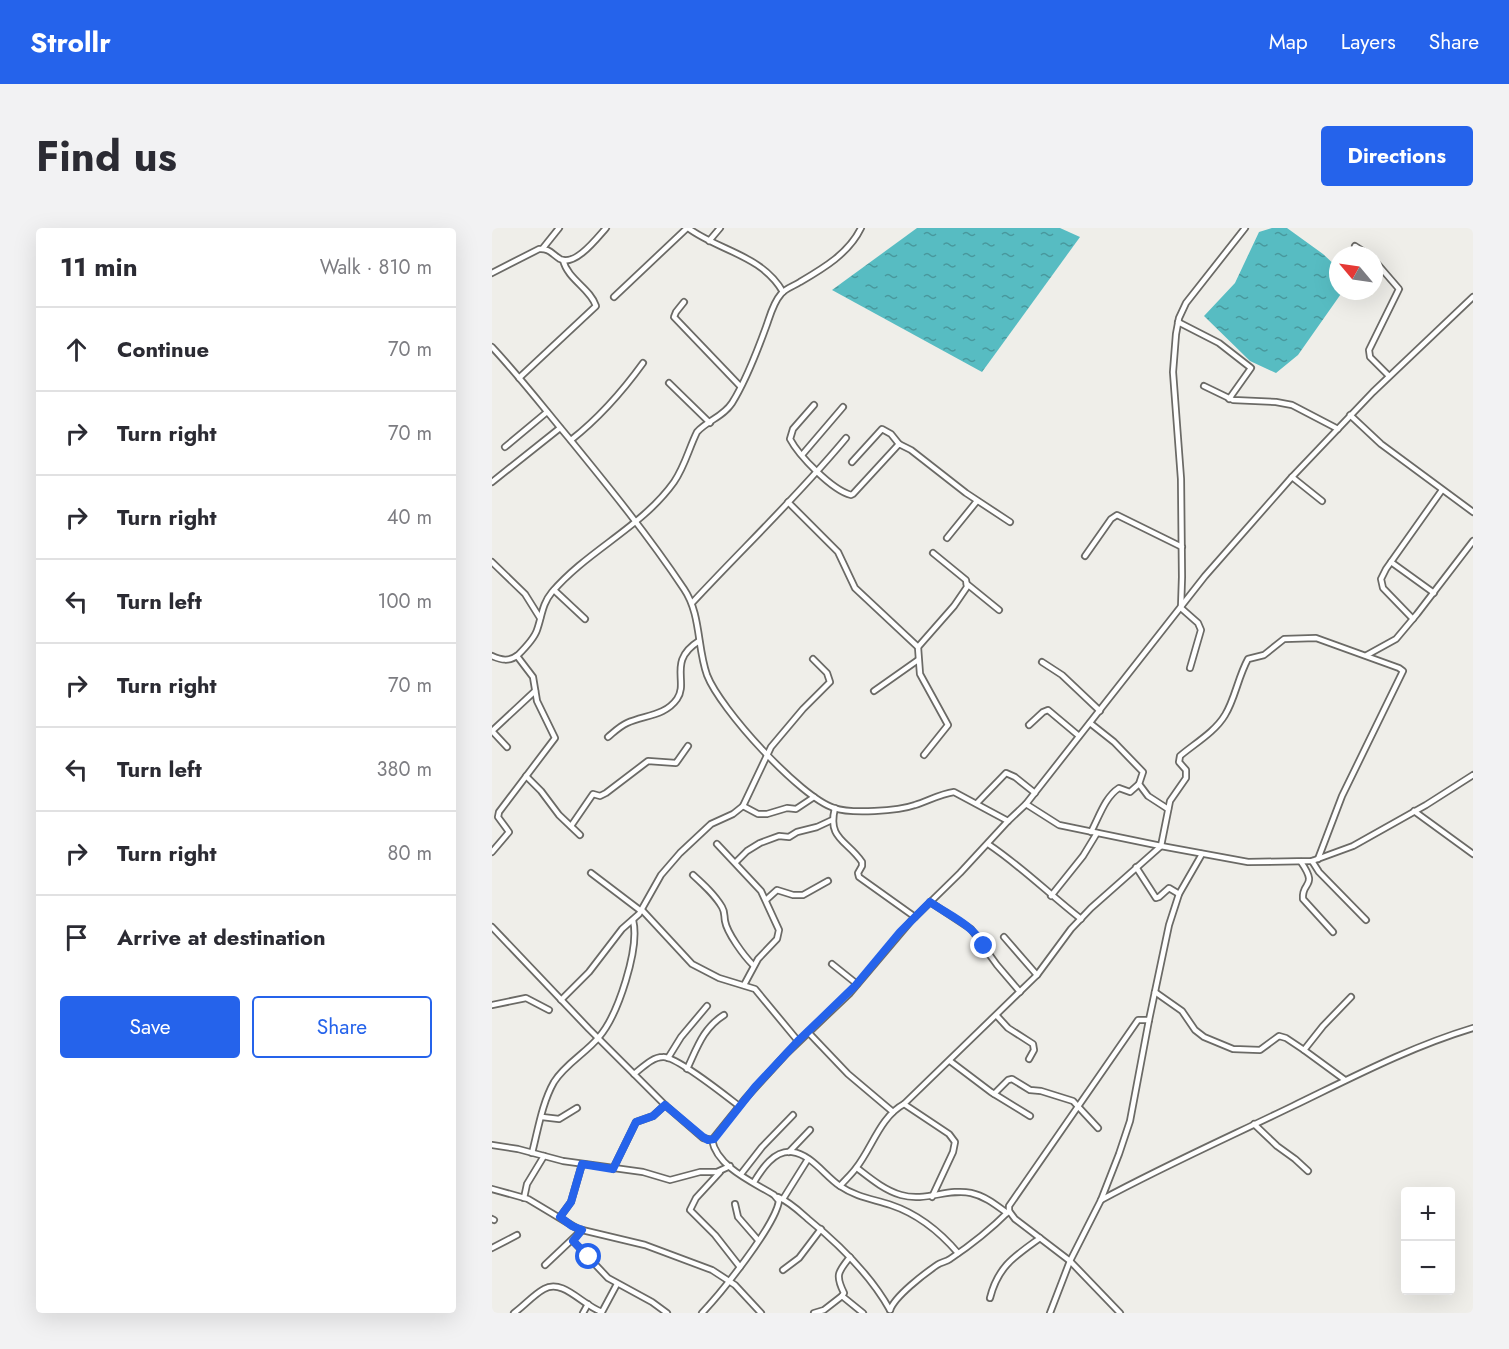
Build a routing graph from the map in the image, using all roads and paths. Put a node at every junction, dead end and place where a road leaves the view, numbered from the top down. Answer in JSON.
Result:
{"nodes":[{"id":1,"x":559,"y":228,"type":"edge"},
{"id":2,"x":606,"y":228,"type":"edge"},
{"id":3,"x":688,"y":228,"type":"edge"},
{"id":4,"x":720,"y":228,"type":"edge"},
{"id":5,"x":861,"y":228,"type":"edge"},
{"id":6,"x":1245,"y":228,"type":"edge"},
{"id":7,"x":709,"y":241,"type":"junction"},
{"id":8,"x":543,"y":248,"type":"junction"},
{"id":9,"x":563,"y":260,"type":"junction"},
{"id":10,"x":1383,"y":271,"type":"edge"},
{"id":11,"x":492,"y":273,"type":"edge"},
{"id":12,"x":784,"y":291,"type":"junction"},
{"id":13,"x":614,"y":297,"type":"dead end"},
{"id":14,"x":1473,"y":297,"type":"edge"},
{"id":15,"x":684,"y":302,"type":"dead end"},
{"id":16,"x":1178,"y":322,"type":"junction"},
{"id":17,"x":492,"y":347,"type":"edge"},
{"id":18,"x":643,"y":363,"type":"dead end"},
{"id":19,"x":1389,"y":376,"type":"junction"},
{"id":20,"x":519,"y":378,"type":"junction"},
{"id":21,"x":669,"y":383,"type":"dead end"},
{"id":22,"x":740,"y":386,"type":"junction"},
{"id":23,"x":1204,"y":386,"type":"dead end"},
{"id":24,"x":1229,"y":399,"type":"junction"},
{"id":25,"x":814,"y":405,"type":"dead end"},
{"id":26,"x":843,"y":407,"type":"dead end"},
{"id":27,"x":547,"y":412,"type":"junction"},
{"id":28,"x":1350,"y":415,"type":"junction"},
{"id":29,"x":710,"y":423,"type":"junction"},
{"id":30,"x":560,"y":428,"type":"junction"},
{"id":31,"x":1338,"y":429,"type":"junction"},
{"id":32,"x":846,"y":438,"type":"dead end"},
{"id":33,"x":571,"y":440,"type":"junction"},
{"id":34,"x":899,"y":444,"type":"junction"},
{"id":35,"x":505,"y":447,"type":"dead end"},
{"id":36,"x":802,"y":455,"type":"junction"},
{"id":37,"x":852,"y":462,"type":"dead end"},
{"id":38,"x":818,"y":472,"type":"junction"},
{"id":39,"x":1292,"y":477,"type":"junction"},
{"id":40,"x":492,"y":482,"type":"edge"},
{"id":41,"x":1442,"y":490,"type":"junction"},
{"id":42,"x":977,"y":501,"type":"junction"},
{"id":43,"x":1322,"y":501,"type":"dead end"},
{"id":44,"x":788,"y":502,"type":"junction"},
{"id":45,"x":1473,"y":512,"type":"edge"},
{"id":46,"x":636,"y":521,"type":"junction"},
{"id":47,"x":1010,"y":522,"type":"dead end"},
{"id":48,"x":947,"y":537,"type":"dead end"},
{"id":49,"x":1473,"y":541,"type":"edge"},
{"id":50,"x":1182,"y":548,"type":"junction"},
{"id":51,"x":933,"y":553,"type":"dead end"},
{"id":52,"x":1085,"y":556,"type":"dead end"},
{"id":53,"x":492,"y":562,"type":"edge"},
{"id":54,"x":1391,"y":562,"type":"junction"},
{"id":55,"x":967,"y":584,"type":"junction"},
{"id":56,"x":554,"y":590,"type":"junction"},
{"id":57,"x":1434,"y":593,"type":"junction"},
{"id":58,"x":692,"y":603,"type":"junction"},
{"id":59,"x":1181,"y":608,"type":"junction"},
{"id":60,"x":999,"y":610,"type":"dead end"},
{"id":61,"x":540,"y":618,"type":"junction"},
{"id":62,"x":585,"y":619,"type":"dead end"},
{"id":63,"x":1413,"y":619,"type":"junction"},
{"id":64,"x":699,"y":641,"type":"junction"},
{"id":65,"x":918,"y":647,"type":"junction"},
{"id":66,"x":1367,"y":655,"type":"junction"},
{"id":67,"x":517,"y":656,"type":"junction"},
{"id":68,"x":492,"y":657,"type":"edge"},
{"id":69,"x":813,"y":659,"type":"dead end"},
{"id":70,"x":918,"y":660,"type":"junction"},
{"id":71,"x":1042,"y":662,"type":"dead end"},
{"id":72,"x":1190,"y":668,"type":"dead end"},
{"id":73,"x":536,"y":690,"type":"junction"},
{"id":74,"x":874,"y":690,"type":"dead end"},
{"id":75,"x":1100,"y":711,"type":"junction"},
{"id":76,"x":1090,"y":723,"type":"junction"},
{"id":77,"x":1029,"y":725,"type":"dead end"},
{"id":78,"x":1079,"y":736,"type":"junction"},
{"id":79,"x":608,"y":737,"type":"dead end"},
{"id":80,"x":688,"y":746,"type":"dead end"},
{"id":81,"x":507,"y":747,"type":"dead end"},
{"id":82,"x":767,"y":754,"type":"junction"},
{"id":83,"x":924,"y":755,"type":"dead end"},
{"id":84,"x":1473,"y":775,"type":"edge"},
{"id":85,"x":526,"y":776,"type":"junction"},
{"id":86,"x":1139,"y":784,"type":"junction"},
{"id":87,"x":1035,"y":793,"type":"junction"},
{"id":88,"x":814,"y":797,"type":"junction"},
{"id":89,"x":977,"y":803,"type":"junction"},
{"id":90,"x":1026,"y":804,"type":"junction"},
{"id":91,"x":743,"y":806,"type":"junction"},
{"id":92,"x":835,"y":808,"type":"junction"},
{"id":93,"x":1168,"y":809,"type":"junction"},
{"id":94,"x":1414,"y":811,"type":"junction"},
{"id":95,"x":832,"y":820,"type":"junction"},
{"id":96,"x":1008,"y":821,"type":"junction"},
{"id":97,"x":571,"y":826,"type":"junction"},
{"id":98,"x":1094,"y":833,"type":"junction"},
{"id":99,"x":580,"y":835,"type":"dead end"},
{"id":100,"x":717,"y":844,"type":"dead end"},
{"id":101,"x":988,"y":844,"type":"junction"},
{"id":102,"x":1161,"y":846,"type":"junction"},
{"id":103,"x":492,"y":852,"type":"edge"},
{"id":104,"x":1202,"y":854,"type":"junction"},
{"id":105,"x":1473,"y":854,"type":"edge"},
{"id":106,"x":1315,"y":860,"type":"junction"},
{"id":107,"x":736,"y":862,"type":"junction"},
{"id":108,"x":1301,"y":862,"type":"junction"},
{"id":109,"x":1136,"y":867,"type":"junction"},
{"id":110,"x":591,"y":873,"type":"dead end"},
{"id":111,"x":693,"y":875,"type":"dead end"},
{"id":112,"x":828,"y":881,"type":"dead end"},
{"id":113,"x":1179,"y":894,"type":"junction"},
{"id":114,"x":1052,"y":896,"type":"junction"},
{"id":115,"x":766,"y":900,"type":"junction"},
{"id":116,"x":930,"y":902,"type":"junction"},
{"id":117,"x":642,"y":910,"type":"junction"},
{"id":118,"x":915,"y":917,"type":"junction"},
{"id":119,"x":1081,"y":919,"type":"junction"},
{"id":120,"x":633,"y":920,"type":"junction"},
{"id":121,"x":1366,"y":920,"type":"dead end"},
{"id":122,"x":492,"y":927,"type":"edge"},
{"id":123,"x":1334,"y":932,"type":"dead end"},
{"id":124,"x":1004,"y":937,"type":"dead end"},
{"id":125,"x":832,"y":964,"type":"dead end"},
{"id":126,"x":753,"y":965,"type":"junction"},
{"id":127,"x":1037,"y":975,"type":"junction"},
{"id":128,"x":857,"y":984,"type":"junction"},
{"id":129,"x":744,"y":985,"type":"junction"},
{"id":130,"x":1020,"y":992,"type":"junction"},
{"id":131,"x":1155,"y":992,"type":"junction"},
{"id":132,"x":1351,"y":997,"type":"dead end"},
{"id":133,"x":561,"y":1000,"type":"junction"},
{"id":134,"x":492,"y":1005,"type":"edge"},
{"id":135,"x":707,"y":1006,"type":"dead end"},
{"id":136,"x":549,"y":1010,"type":"dead end"},
{"id":137,"x":724,"y":1015,"type":"dead end"},
{"id":138,"x":997,"y":1016,"type":"junction"},
{"id":139,"x":1149,"y":1020,"type":"junction"},
{"id":140,"x":1473,"y":1028,"type":"edge"},
{"id":141,"x":808,"y":1032,"type":"junction"},
{"id":142,"x":598,"y":1039,"type":"junction"},
{"id":143,"x":798,"y":1041,"type":"junction"},
{"id":144,"x":1305,"y":1050,"type":"junction"},
{"id":145,"x":668,"y":1058,"type":"junction"},
{"id":146,"x":1029,"y":1059,"type":"dead end"},
{"id":147,"x":950,"y":1061,"type":"junction"},
{"id":148,"x":687,"y":1069,"type":"junction"},
{"id":149,"x":634,"y":1074,"type":"junction"},
{"id":150,"x":1345,"y":1080,"type":"junction"},
{"id":151,"x":994,"y":1094,"type":"junction"},
{"id":152,"x":904,"y":1104,"type":"junction"},
{"id":153,"x":665,"y":1105,"type":"junction"},
{"id":154,"x":1078,"y":1105,"type":"junction"},
{"id":155,"x":739,"y":1106,"type":"junction"},
{"id":156,"x":578,"y":1108,"type":"dead end"},
{"id":157,"x":893,"y":1112,"type":"junction"},
{"id":158,"x":793,"y":1115,"type":"dead end"},
{"id":159,"x":1030,"y":1116,"type":"dead end"},
{"id":160,"x":542,"y":1117,"type":"junction"},
{"id":161,"x":1254,"y":1124,"type":"junction"},
{"id":162,"x":1098,"y":1128,"type":"dead end"},
{"id":163,"x":810,"y":1130,"type":"dead end"},
{"id":164,"x":712,"y":1140,"type":"junction"},
{"id":165,"x":492,"y":1145,"type":"edge"},
{"id":166,"x":789,"y":1152,"type":"junction"},
{"id":167,"x":532,"y":1153,"type":"junction"},
{"id":168,"x":544,"y":1156,"type":"junction"},
{"id":169,"x":808,"y":1159,"type":"junction"},
{"id":170,"x":582,"y":1164,"type":"junction"},
{"id":171,"x":730,"y":1166,"type":"junction"},
{"id":172,"x":857,"y":1168,"type":"junction"},
{"id":173,"x":613,"y":1169,"type":"junction"},
{"id":174,"x":722,"y":1171,"type":"junction"},
{"id":175,"x":1308,"y":1171,"type":"dead end"},
{"id":176,"x":741,"y":1174,"type":"junction"},
{"id":177,"x":754,"y":1182,"type":"junction"},
{"id":178,"x":840,"y":1186,"type":"junction"},
{"id":179,"x":492,"y":1189,"type":"edge"},
{"id":180,"x":932,"y":1197,"type":"junction"},
{"id":181,"x":524,"y":1198,"type":"junction"},
{"id":182,"x":780,"y":1198,"type":"junction"},
{"id":183,"x":1101,"y":1200,"type":"junction"},
{"id":184,"x":735,"y":1204,"type":"dead end"},
{"id":185,"x":1008,"y":1212,"type":"junction"},
{"id":186,"x":560,"y":1217,"type":"junction"},
{"id":187,"x":821,"y":1229,"type":"junction"},
{"id":188,"x":582,"y":1230,"type":"junction"},
{"id":189,"x":517,"y":1234,"type":"dead end"},
{"id":190,"x":1040,"y":1238,"type":"junction"},
{"id":191,"x":758,"y":1240,"type":"junction"},
{"id":192,"x":573,"y":1241,"type":"junction"},
{"id":193,"x":492,"y":1248,"type":"edge"},
{"id":194,"x":958,"y":1253,"type":"junction"},
{"id":195,"x":850,"y":1257,"type":"junction"},
{"id":196,"x":1070,"y":1261,"type":"junction"},
{"id":197,"x":545,"y":1265,"type":"dead end"},
{"id":198,"x":740,"y":1267,"type":"junction"},
{"id":199,"x":783,"y":1270,"type":"dead end"},
{"id":200,"x":729,"y":1280,"type":"junction"},
{"id":201,"x":617,"y":1284,"type":"junction"},
{"id":202,"x":842,"y":1296,"type":"junction"},
{"id":203,"x":990,"y":1298,"type":"dead end"},
{"id":204,"x":588,"y":1304,"type":"junction"},
{"id":205,"x":664,"y":1312,"type":"edge"},
{"id":206,"x":889,"y":1312,"type":"edge"},
{"id":207,"x":514,"y":1313,"type":"edge"},
{"id":208,"x":583,"y":1313,"type":"edge"},
{"id":209,"x":702,"y":1313,"type":"edge"},
{"id":210,"x":761,"y":1313,"type":"edge"},
{"id":211,"x":814,"y":1313,"type":"edge"},
{"id":212,"x":863,"y":1313,"type":"edge"},
{"id":213,"x":1050,"y":1313,"type":"edge"},
{"id":214,"x":1120,"y":1313,"type":"edge"}],
"edges":[{"from":1,"to":8,"type":"street"},
{"from":2,"to":9,"type":"street"},
{"from":3,"to":7,"type":"street"},
{"from":3,"to":13,"type":"street"},
{"from":4,"to":7,"type":"street"},
{"from":5,"to":12,"type":"street"},
{"from":6,"to":16,"type":"street"},
{"from":7,"to":12,"type":"street"},
{"from":8,"to":9,"type":"street"},
{"from":8,"to":11,"type":"street"},
{"from":9,"to":20,"type":"street"},
{"from":10,"to":19,"type":"street"},
{"from":12,"to":22,"type":"street"},
{"from":14,"to":19,"type":"street"},
{"from":15,"to":22,"type":"street"},
{"from":16,"to":24,"type":"street"},
{"from":16,"to":50,"type":"street"},
{"from":17,"to":20,"type":"street"},
{"from":18,"to":33,"type":"street"},
{"from":19,"to":28,"type":"street"},
{"from":20,"to":27,"type":"street"},
{"from":21,"to":29,"type":"street"},
{"from":22,"to":29,"type":"street"},
{"from":23,"to":24,"type":"street"},
{"from":24,"to":31,"type":"street"},
{"from":25,"to":36,"type":"street"},
{"from":26,"to":36,"type":"street"},
{"from":27,"to":30,"type":"street"},
{"from":27,"to":35,"type":"street"},
{"from":28,"to":31,"type":"street"},
{"from":28,"to":41,"type":"street"},
{"from":29,"to":46,"type":"street"},
{"from":30,"to":33,"type":"street"},
{"from":30,"to":40,"type":"street"},
{"from":31,"to":39,"type":"street"},
{"from":32,"to":38,"type":"street"},
{"from":33,"to":46,"type":"street"},
{"from":34,"to":37,"type":"street"},
{"from":34,"to":38,"type":"street"},
{"from":34,"to":42,"type":"street"},
{"from":36,"to":38,"type":"street"},
{"from":38,"to":44,"type":"street"},
{"from":39,"to":43,"type":"street"},
{"from":39,"to":59,"type":"street"},
{"from":41,"to":45,"type":"street"},
{"from":41,"to":54,"type":"street"},
{"from":42,"to":47,"type":"street"},
{"from":42,"to":48,"type":"street"},
{"from":44,"to":58,"type":"street"},
{"from":44,"to":65,"type":"street"},
{"from":46,"to":56,"type":"street"},
{"from":46,"to":58,"type":"street"},
{"from":49,"to":57,"type":"street"},
{"from":50,"to":52,"type":"street"},
{"from":50,"to":59,"type":"street"},
{"from":51,"to":55,"type":"street"},
{"from":53,"to":61,"type":"street"},
{"from":54,"to":57,"type":"street"},
{"from":54,"to":63,"type":"street"},
{"from":55,"to":60,"type":"street"},
{"from":55,"to":65,"type":"street"},
{"from":56,"to":61,"type":"street"},
{"from":56,"to":62,"type":"street"},
{"from":57,"to":63,"type":"street"},
{"from":58,"to":64,"type":"street"},
{"from":59,"to":72,"type":"street"},
{"from":59,"to":75,"type":"street"},
{"from":61,"to":67,"type":"street"},
{"from":63,"to":66,"type":"street"},
{"from":64,"to":79,"type":"street"},
{"from":64,"to":82,"type":"street"},
{"from":65,"to":70,"type":"street"},
{"from":66,"to":93,"type":"street"},
{"from":66,"to":106,"type":"street"},
{"from":67,"to":68,"type":"street"},
{"from":67,"to":73,"type":"street"},
{"from":69,"to":82,"type":"street"},
{"from":70,"to":74,"type":"street"},
{"from":70,"to":83,"type":"street"},
{"from":71,"to":75,"type":"street"},
{"from":73,"to":81,"type":"street"},
{"from":73,"to":85,"type":"street"},
{"from":75,"to":76,"type":"street"},
{"from":76,"to":78,"type":"street"},
{"from":76,"to":86,"type":"street"},
{"from":77,"to":78,"type":"street"},
{"from":78,"to":87,"type":"street"},
{"from":80,"to":97,"type":"street"},
{"from":82,"to":88,"type":"street"},
{"from":82,"to":91,"type":"street"},
{"from":84,"to":94,"type":"street"},
{"from":85,"to":97,"type":"street"},
{"from":85,"to":103,"type":"street"},
{"from":86,"to":93,"type":"street"},
{"from":86,"to":98,"type":"street"},
{"from":87,"to":89,"type":"street"},
{"from":87,"to":90,"type":"street"},
{"from":88,"to":91,"type":"street"},
{"from":88,"to":92,"type":"street"},
{"from":89,"to":92,"type":"street"},
{"from":89,"to":96,"type":"street"},
{"from":90,"to":96,"type":"street"},
{"from":90,"to":98,"type":"street"},
{"from":91,"to":117,"type":"street"},
{"from":92,"to":95,"type":"street"},
{"from":93,"to":102,"type":"street"},
{"from":94,"to":105,"type":"street"},
{"from":94,"to":106,"type":"street"},
{"from":95,"to":107,"type":"street"},
{"from":95,"to":118,"type":"street"},
{"from":96,"to":101,"type":"street"},
{"from":97,"to":99,"type":"street"},
{"from":98,"to":102,"type":"street"},
{"from":98,"to":114,"type":"street"},
{"from":100,"to":107,"type":"street"},
{"from":101,"to":114,"type":"street"},
{"from":101,"to":116,"type":"street"},
{"from":102,"to":104,"type":"street"},
{"from":102,"to":109,"type":"street"},
{"from":104,"to":108,"type":"street"},
{"from":104,"to":113,"type":"street"},
{"from":106,"to":108,"type":"street"},
{"from":106,"to":121,"type":"street"},
{"from":107,"to":115,"type":"street"},
{"from":108,"to":123,"type":"street"},
{"from":109,"to":113,"type":"street"},
{"from":109,"to":119,"type":"street"},
{"from":110,"to":117,"type":"street"},
{"from":111,"to":126,"type":"street"},
{"from":112,"to":115,"type":"street"},
{"from":113,"to":131,"type":"street"},
{"from":114,"to":119,"type":"street"},
{"from":115,"to":126,"type":"street"},
{"from":116,"to":118,"type":"street"},
{"from":116,"to":130,"type":"street"},
{"from":117,"to":120,"type":"street"},
{"from":117,"to":129,"type":"street"},
{"from":118,"to":128,"type":"street"},
{"from":119,"to":127,"type":"street"},
{"from":120,"to":133,"type":"street"},
{"from":120,"to":142,"type":"street"},
{"from":122,"to":133,"type":"street"},
{"from":124,"to":127,"type":"street"},
{"from":125,"to":128,"type":"street"},
{"from":126,"to":129,"type":"street"},
{"from":127,"to":130,"type":"street"},
{"from":128,"to":141,"type":"street"},
{"from":129,"to":143,"type":"street"},
{"from":130,"to":138,"type":"street"},
{"from":131,"to":139,"type":"street"},
{"from":131,"to":144,"type":"street"},
{"from":132,"to":144,"type":"street"},
{"from":133,"to":142,"type":"street"},
{"from":134,"to":136,"type":"street"},
{"from":135,"to":145,"type":"street"},
{"from":137,"to":148,"type":"street"},
{"from":138,"to":146,"type":"street"},
{"from":138,"to":147,"type":"street"},
{"from":139,"to":154,"type":"street"},
{"from":139,"to":183,"type":"street"},
{"from":140,"to":150,"type":"street"},
{"from":141,"to":143,"type":"street"},
{"from":141,"to":157,"type":"street"},
{"from":142,"to":149,"type":"street"},
{"from":142,"to":160,"type":"street"},
{"from":143,"to":155,"type":"street"},
{"from":144,"to":150,"type":"street"},
{"from":145,"to":148,"type":"street"},
{"from":145,"to":149,"type":"street"},
{"from":147,"to":151,"type":"street"},
{"from":147,"to":152,"type":"street"},
{"from":148,"to":155,"type":"street"},
{"from":149,"to":153,"type":"street"},
{"from":150,"to":161,"type":"street"},
{"from":151,"to":154,"type":"street"},
{"from":151,"to":159,"type":"street"},
{"from":152,"to":157,"type":"street"},
{"from":152,"to":180,"type":"street"},
{"from":153,"to":164,"type":"street"},
{"from":153,"to":173,"type":"street"},
{"from":154,"to":162,"type":"street"},
{"from":154,"to":185,"type":"street"},
{"from":155,"to":164,"type":"street"},
{"from":156,"to":160,"type":"street"},
{"from":157,"to":172,"type":"street"},
{"from":158,"to":176,"type":"street"},
{"from":160,"to":167,"type":"street"},
{"from":161,"to":175,"type":"street"},
{"from":161,"to":183,"type":"street"},
{"from":163,"to":166,"type":"street"},
{"from":164,"to":171,"type":"street"},
{"from":165,"to":167,"type":"street"},
{"from":166,"to":169,"type":"street"},
{"from":166,"to":177,"type":"street"},
{"from":167,"to":168,"type":"street"},
{"from":168,"to":170,"type":"street"},
{"from":168,"to":181,"type":"street"},
{"from":169,"to":178,"type":"street"},
{"from":169,"to":182,"type":"street"},
{"from":170,"to":173,"type":"street"},
{"from":170,"to":186,"type":"street"},
{"from":171,"to":174,"type":"street"},
{"from":171,"to":176,"type":"street"},
{"from":172,"to":178,"type":"street"},
{"from":172,"to":180,"type":"street"},
{"from":173,"to":174,"type":"street"},
{"from":174,"to":198,"type":"street"},
{"from":176,"to":177,"type":"street"},
{"from":177,"to":182,"type":"street"},
{"from":178,"to":194,"type":"street"},
{"from":179,"to":181,"type":"street"},
{"from":180,"to":185,"type":"street"},
{"from":181,"to":186,"type":"street"},
{"from":182,"to":187,"type":"street"},
{"from":182,"to":191,"type":"street"},
{"from":183,"to":196,"type":"street"},
{"from":184,"to":191,"type":"street"},
{"from":185,"to":190,"type":"street"},
{"from":185,"to":194,"type":"street"},
{"from":186,"to":188,"type":"street"},
{"from":187,"to":195,"type":"street"},
{"from":187,"to":199,"type":"street"},
{"from":188,"to":192,"type":"street"},
{"from":188,"to":200,"type":"street"},
{"from":189,"to":193,"type":"street"},
{"from":190,"to":196,"type":"street"},
{"from":190,"to":203,"type":"street"},
{"from":191,"to":198,"type":"street"},
{"from":192,"to":197,"type":"street"},
{"from":192,"to":201,"type":"street"},
{"from":194,"to":206,"type":"street"},
{"from":195,"to":202,"type":"street"},
{"from":195,"to":206,"type":"street"},
{"from":196,"to":213,"type":"street"},
{"from":196,"to":214,"type":"street"},
{"from":198,"to":200,"type":"street"},
{"from":200,"to":209,"type":"street"},
{"from":200,"to":210,"type":"street"},
{"from":201,"to":204,"type":"street"},
{"from":201,"to":205,"type":"street"},
{"from":202,"to":211,"type":"street"},
{"from":202,"to":212,"type":"street"},
{"from":204,"to":207,"type":"street"},
{"from":204,"to":208,"type":"street"}]}
